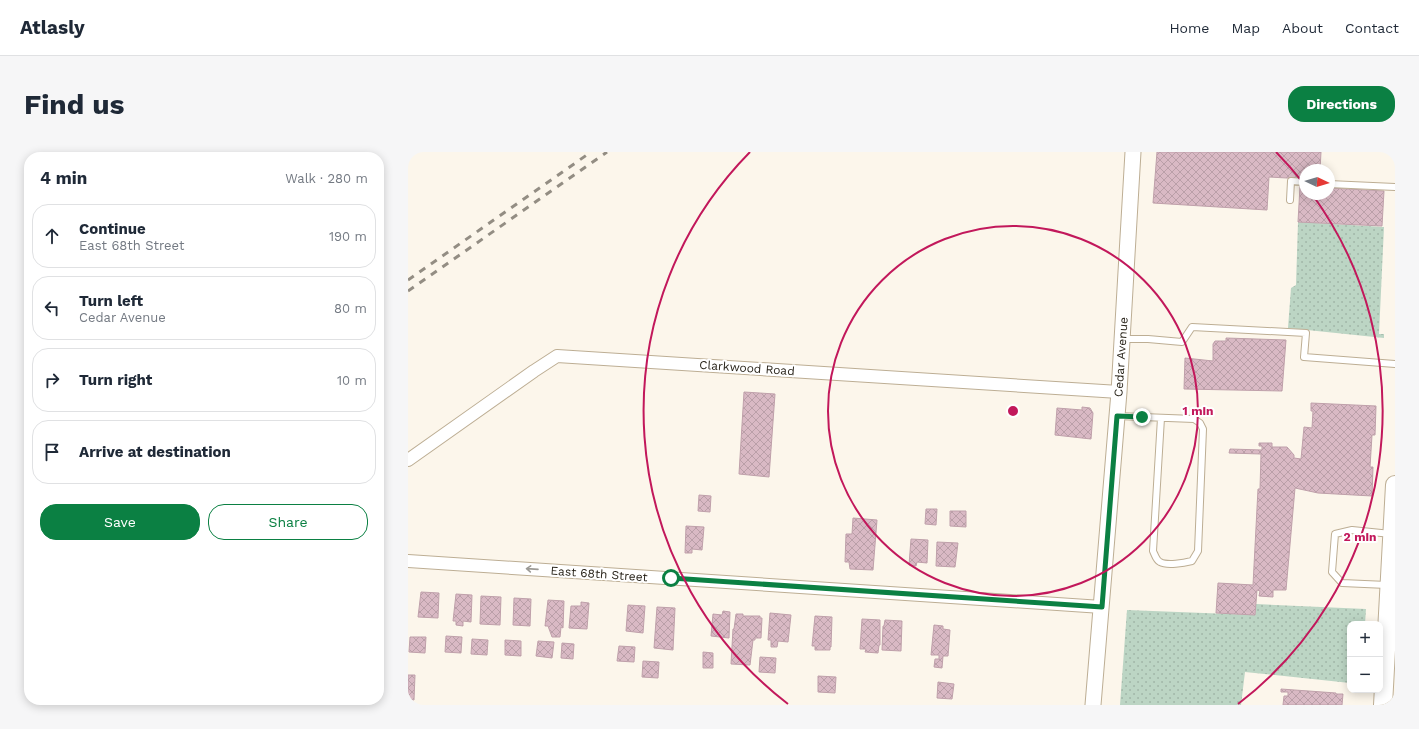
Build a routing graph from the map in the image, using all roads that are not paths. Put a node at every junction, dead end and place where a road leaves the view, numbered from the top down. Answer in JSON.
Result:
{"nodes":[{"id":1,"x":1133,"y":152,"type":"edge"},
{"id":2,"x":1299,"y":182,"type":"edge"},
{"id":3,"x":1335,"y":184,"type":"edge"},
{"id":4,"x":1395,"y":187,"type":"edge"},
{"id":5,"x":1290,"y":200,"type":"dead end"},
{"id":6,"x":1122,"y":339,"type":"junction"},
{"id":7,"x":1395,"y":364,"type":"edge"},
{"id":8,"x":1119,"y":392,"type":"junction"},
{"id":9,"x":1117,"y":416,"type":"junction"},
{"id":10,"x":1161,"y":418,"type":"junction"},
{"id":11,"x":408,"y":460,"type":"edge"},
{"id":12,"x":1395,"y":485,"type":"edge"},
{"id":13,"x":1392,"y":534,"type":"junction"},
{"id":14,"x":408,"y":561,"type":"edge"},
{"id":15,"x":1390,"y":585,"type":"junction"},
{"id":16,"x":1102,"y":607,"type":"junction"},
{"id":17,"x":1093,"y":705,"type":"edge"},
{"id":18,"x":1383,"y":705,"type":"edge"}],
"edges":[{"from":1,"to":6,"type":"street","name":"Cedar Avenue"},
{"from":2,"to":5,"type":"lane"},
{"from":3,"to":4,"type":"lane"},
{"from":6,"to":7,"type":"lane"},
{"from":6,"to":8,"type":"street","name":"Cedar Avenue"},
{"from":8,"to":9,"type":"street","name":"Cedar Avenue"},
{"from":8,"to":11,"type":"street","name":"Clarkwood Road"},
{"from":9,"to":10,"type":"lane"},
{"from":9,"to":16,"type":"street","name":"Cedar Avenue"},
{"from":10,"to":10,"type":"lane"},
{"from":12,"to":13,"type":"main road"},
{"from":13,"to":15,"type":"main road"},
{"from":13,"to":15,"type":"lane"},
{"from":16,"to":14,"type":"street","name":"East 68th Street","one_way":true},
{"from":15,"to":18,"type":"main road"},
{"from":16,"to":17,"type":"street","name":"Cedar Avenue"}]}
